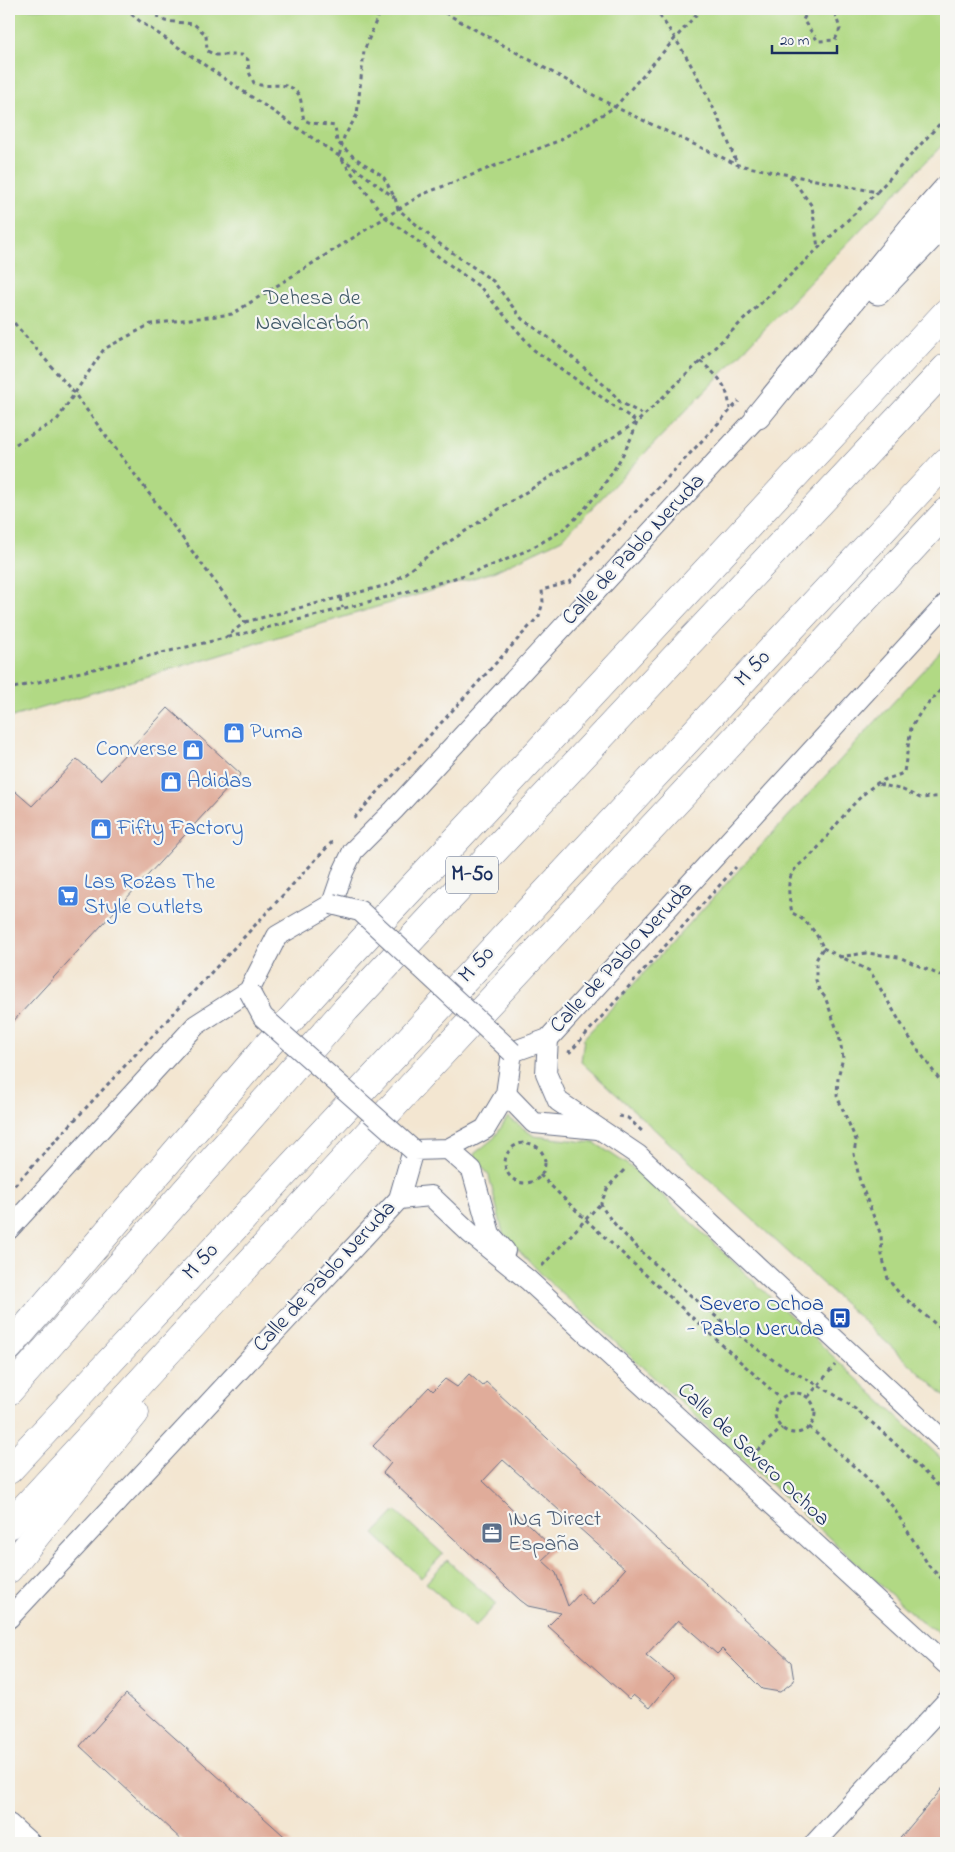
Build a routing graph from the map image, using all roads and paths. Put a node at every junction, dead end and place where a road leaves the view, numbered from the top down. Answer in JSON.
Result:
{"nodes":[{"id":1,"x":125,"y":9,"type":"edge"},
{"id":2,"x":153,"y":9,"type":"edge"},
{"id":3,"x":385,"y":9,"type":"edge"},
{"id":4,"x":438,"y":9,"type":"edge"},
{"id":5,"x":655,"y":9,"type":"edge"},
{"id":6,"x":700,"y":9,"type":"edge"},
{"id":7,"x":809,"y":9,"type":"edge"},
{"id":8,"x":834,"y":9,"type":"edge"},
{"id":9,"x":676,"y":38,"type":"junction"},
{"id":10,"x":615,"y":107,"type":"junction"},
{"id":11,"x":946,"y":117,"type":"edge"},
{"id":12,"x":342,"y":146,"type":"junction"},
{"id":13,"x":339,"y":156,"type":"junction"},
{"id":14,"x":738,"y":165,"type":"junction"},
{"id":15,"x":790,"y":175,"type":"junction"},
{"id":16,"x":946,"y":189,"type":"edge"},
{"id":17,"x":878,"y":192,"type":"junction"},
{"id":18,"x":395,"y":198,"type":"junction"},
{"id":19,"x":398,"y":210,"type":"junction"},
{"id":20,"x":386,"y":217,"type":"junction"},
{"id":21,"x":946,"y":221,"type":"edge"},
{"id":22,"x":818,"y":248,"type":"junction"},
{"id":23,"x":946,"y":300,"type":"edge"},
{"id":24,"x":946,"y":313,"type":"edge"},
{"id":25,"x":9,"y":317,"type":"edge"},
{"id":26,"x":700,"y":361,"type":"junction"},
{"id":27,"x":946,"y":368,"type":"edge"},
{"id":28,"x":74,"y":393,"type":"junction"},
{"id":29,"x":743,"y":396,"type":"dead end"},
{"id":30,"x":867,"y":397,"type":"junction"},
{"id":31,"x":730,"y":410,"type":"junction"},
{"id":32,"x":644,"y":415,"type":"junction"},
{"id":33,"x":758,"y":416,"type":"junction"},
{"id":34,"x":637,"y":422,"type":"junction"},
{"id":35,"x":9,"y":448,"type":"edge"},
{"id":36,"x":946,"y":462,"type":"edge"},
{"id":37,"x":946,"y":512,"type":"edge"},
{"id":38,"x":340,"y":598,"type":"junction"},
{"id":39,"x":946,"y":604,"type":"edge"},
{"id":40,"x":344,"y":608,"type":"junction"},
{"id":41,"x":246,"y":622,"type":"junction"},
{"id":42,"x":225,"y":638,"type":"junction"},
{"id":43,"x":946,"y":684,"type":"edge"},
{"id":44,"x":9,"y":689,"type":"edge"},
{"id":45,"x":878,"y":783,"type":"junction"},
{"id":46,"x":946,"y":796,"type":"edge"},
{"id":47,"x":349,"y":824,"type":"dead end"},
{"id":48,"x":353,"y":851,"type":"junction"},
{"id":49,"x":332,"y":904,"type":"junction"},
{"id":50,"x":823,"y":948,"type":"junction"},
{"id":51,"x":839,"y":957,"type":"junction"},
{"id":52,"x":946,"y":978,"type":"edge"},
{"id":53,"x":249,"y":991,"type":"junction"},
{"id":54,"x":548,"y":1039,"type":"junction"},
{"id":55,"x":267,"y":1046,"type":"junction"},
{"id":56,"x":512,"y":1052,"type":"junction"},
{"id":57,"x":570,"y":1052,"type":"dead end"},
{"id":58,"x":564,"y":1058,"type":"dead end"},
{"id":59,"x":946,"y":1089,"type":"edge"},
{"id":60,"x":506,"y":1094,"type":"junction"},
{"id":61,"x":606,"y":1122,"type":"junction"},
{"id":62,"x":448,"y":1149,"type":"junction"},
{"id":63,"x":413,"y":1150,"type":"junction"},
{"id":64,"x":638,"y":1155,"type":"junction"},
{"id":65,"x":540,"y":1175,"type":"junction"},
{"id":66,"x":9,"y":1190,"type":"edge"},
{"id":67,"x":398,"y":1199,"type":"junction"},
{"id":68,"x":602,"y":1203,"type":"junction"},
{"id":69,"x":293,"y":1215,"type":"junction"},
{"id":70,"x":586,"y":1220,"type":"junction"},
{"id":71,"x":9,"y":1229,"type":"edge"},
{"id":72,"x":528,"y":1280,"type":"junction"},
{"id":73,"x":9,"y":1320,"type":"edge"},
{"id":74,"x":946,"y":1333,"type":"edge"},
{"id":75,"x":9,"y":1347,"type":"edge"},
{"id":76,"x":848,"y":1350,"type":"junction"},
{"id":77,"x":818,"y":1385,"type":"junction"},
{"id":78,"x":9,"y":1391,"type":"edge"},
{"id":79,"x":808,"y":1397,"type":"junction"},
{"id":80,"x":780,"y":1398,"type":"junction"},
{"id":81,"x":809,"y":1427,"type":"junction"},
{"id":82,"x":782,"y":1428,"type":"junction"},
{"id":83,"x":946,"y":1443,"type":"edge"},
{"id":84,"x":9,"y":1470,"type":"edge"},
{"id":85,"x":736,"y":1470,"type":"junction"},
{"id":86,"x":946,"y":1493,"type":"edge"},
{"id":87,"x":9,"y":1525,"type":"edge"},
{"id":88,"x":9,"y":1569,"type":"edge"},
{"id":89,"x":946,"y":1583,"type":"edge"},
{"id":90,"x":9,"y":1618,"type":"edge"},
{"id":91,"x":946,"y":1664,"type":"edge"},
{"id":92,"x":946,"y":1702,"type":"edge"},
{"id":93,"x":9,"y":1824,"type":"edge"},
{"id":94,"x":30,"y":1843,"type":"edge"},
{"id":95,"x":815,"y":1843,"type":"edge"}],
"edges":[{"from":1,"to":13,"type":"path"},
{"from":2,"to":12,"type":"path"},
{"from":3,"to":12,"type":"path"},
{"from":4,"to":10,"type":"path"},
{"from":5,"to":9,"type":"path"},
{"from":6,"to":9,"type":"path"},
{"from":7,"to":8,"type":"path"},
{"from":9,"to":10,"type":"path"},
{"from":9,"to":14,"type":"path"},
{"from":10,"to":14,"type":"path"},
{"from":10,"to":19,"type":"path"},
{"from":11,"to":17,"type":"path"},
{"from":12,"to":13,"type":"path"},
{"from":12,"to":18,"type":"path"},
{"from":13,"to":18,"type":"path"},
{"from":13,"to":20,"type":"path"},
{"from":14,"to":15,"type":"path"},
{"from":15,"to":17,"type":"path"},
{"from":15,"to":22,"type":"path"},
{"from":16,"to":33,"type":"street"},
{"from":17,"to":22,"type":"path"},
{"from":18,"to":19,"type":"path"},
{"from":19,"to":20,"type":"path"},
{"from":19,"to":32,"type":"path"},
{"from":20,"to":28,"type":"path"},
{"from":20,"to":34,"type":"path"},
{"from":21,"to":33,"type":"street","name":"Calle de Pablo Neruda"},
{"from":22,"to":26,"type":"path"},
{"from":23,"to":30,"type":"highway"},
{"from":24,"to":30,"type":"highway"},
{"from":25,"to":28,"type":"path"},
{"from":26,"to":31,"type":"path"},
{"from":26,"to":32,"type":"path"},
{"from":27,"to":78,"type":"highway","number":"M-50"},
{"from":28,"to":35,"type":"path"},
{"from":28,"to":41,"type":"path"},
{"from":29,"to":31,"type":"path"},
{"from":30,"to":55,"type":"highway"},
{"from":31,"to":47,"type":"path"},
{"from":32,"to":34,"type":"path"},
{"from":33,"to":48,"type":"street","name":"Calle de Pablo Neruda"},
{"from":34,"to":38,"type":"path"},
{"from":34,"to":40,"type":"path"},
{"from":36,"to":84,"type":"highway","name":"M 50","number":"M-50"},
{"from":37,"to":69,"type":"highway"},
{"from":38,"to":40,"type":"path"},
{"from":38,"to":41,"type":"path"},
{"from":39,"to":54,"type":"street","name":"Calle de Pablo Neruda"},
{"from":40,"to":42,"type":"path"},
{"from":41,"to":42,"type":"path"},
{"from":42,"to":44,"type":"path"},
{"from":43,"to":45,"type":"path"},
{"from":45,"to":46,"type":"path"},
{"from":45,"to":50,"type":"path"},
{"from":48,"to":49,"type":"street","name":"Calle de Pablo Neruda"},
{"from":48,"to":66,"type":"path"},
{"from":49,"to":53,"type":"street"},
{"from":49,"to":56,"type":"street","bridge":true},
{"from":50,"to":51,"type":"path"},
{"from":50,"to":74,"type":"path"},
{"from":51,"to":52,"type":"path"},
{"from":51,"to":59,"type":"path"},
{"from":53,"to":63,"type":"street","bridge":true},
{"from":53,"to":71,"type":"street"},
{"from":54,"to":56,"type":"street","name":"Calle de Pablo Neruda"},
{"from":54,"to":61,"type":"street"},
{"from":55,"to":73,"type":"highway"},
{"from":55,"to":75,"type":"highway"},
{"from":56,"to":60,"type":"street"},
{"from":57,"to":58,"type":"path"},
{"from":60,"to":61,"type":"street"},
{"from":60,"to":62,"type":"street"},
{"from":61,"to":64,"type":"street"},
{"from":61,"to":64,"type":"path"},
{"from":62,"to":63,"type":"street"},
{"from":62,"to":72,"type":"street","name":"Calle de Severo Ochoa"},
{"from":63,"to":67,"type":"street","name":"Calle de Pablo Neruda"},
{"from":64,"to":68,"type":"path"},
{"from":64,"to":76,"type":"street"},
{"from":65,"to":65,"type":"path"},
{"from":65,"to":70,"type":"path"},
{"from":67,"to":72,"type":"street","name":"Calle de Severo Ochoa"},
{"from":67,"to":90,"type":"street","name":"Calle de Pablo Neruda"},
{"from":68,"to":70,"type":"path"},
{"from":68,"to":77,"type":"path"},
{"from":69,"to":87,"type":"highway"},
{"from":69,"to":88,"type":"highway"},
{"from":70,"to":72,"type":"path"},
{"from":70,"to":80,"type":"path"},
{"from":72,"to":85,"type":"street","name":"Calle de Severo Ochoa"},
{"from":76,"to":77,"type":"path"},
{"from":76,"to":83,"type":"street"},
{"from":77,"to":79,"type":"path"},
{"from":77,"to":86,"type":"path"},
{"from":79,"to":80,"type":"path"},
{"from":79,"to":81,"type":"path"},
{"from":80,"to":82,"type":"path"},
{"from":81,"to":82,"type":"path"},
{"from":81,"to":89,"type":"path"},
{"from":82,"to":85,"type":"path"},
{"from":85,"to":91,"type":"street","name":"Calle de Severo Ochoa"},
{"from":92,"to":95,"type":"street"},
{"from":93,"to":94,"type":"street"}]}
